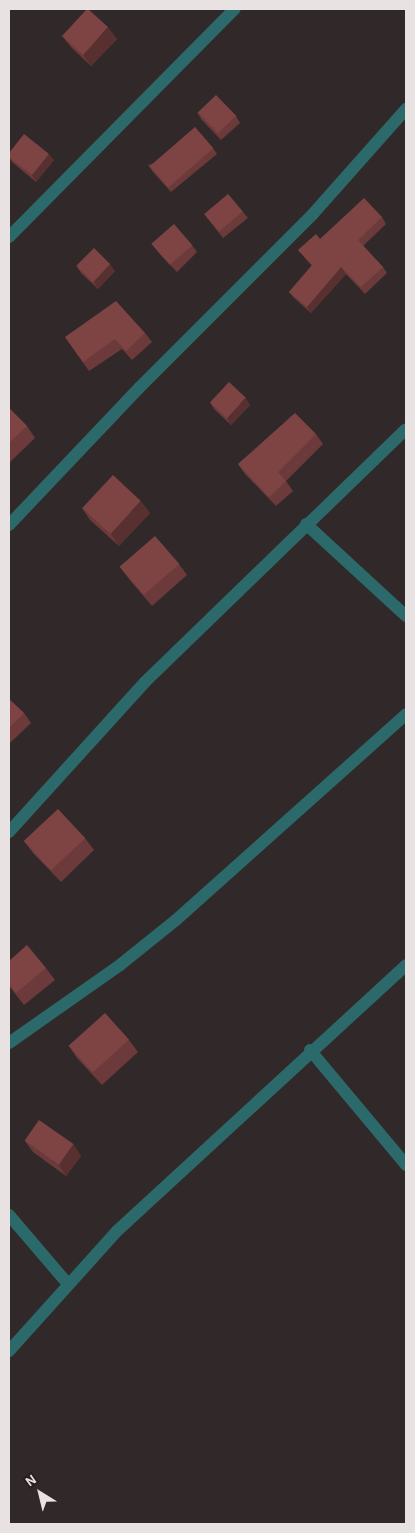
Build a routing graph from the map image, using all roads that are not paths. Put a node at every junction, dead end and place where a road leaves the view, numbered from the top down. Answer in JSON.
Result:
{"nodes":[{"id":1,"x":234,"y":9,"type":"edge"},
{"id":2,"x":406,"y":109,"type":"edge"},
{"id":3,"x":9,"y":238,"type":"edge"},
{"id":4,"x":406,"y":429,"type":"edge"},
{"id":5,"x":306,"y":524,"type":"junction"},
{"id":6,"x":9,"y":525,"type":"edge"},
{"id":7,"x":406,"y":616,"type":"edge"},
{"id":8,"x":406,"y":714,"type":"edge"},
{"id":9,"x":9,"y":832,"type":"edge"},
{"id":10,"x":406,"y":965,"type":"edge"},
{"id":11,"x":9,"y":1043,"type":"edge"},
{"id":12,"x":310,"y":1050,"type":"junction"},
{"id":13,"x":406,"y":1165,"type":"edge"},
{"id":14,"x":9,"y":1216,"type":"edge"},
{"id":15,"x":68,"y":1284,"type":"junction"},
{"id":16,"x":9,"y":1351,"type":"edge"}],
"edges":[{"from":1,"to":3,"type":"street"},
{"from":2,"to":6,"type":"street"},
{"from":4,"to":5,"type":"street"},
{"from":5,"to":7,"type":"street"},
{"from":5,"to":9,"type":"street"},
{"from":8,"to":11,"type":"street"},
{"from":10,"to":12,"type":"street"},
{"from":12,"to":13,"type":"street"},
{"from":12,"to":15,"type":"street"},
{"from":14,"to":15,"type":"street"},
{"from":15,"to":16,"type":"street"}]}
